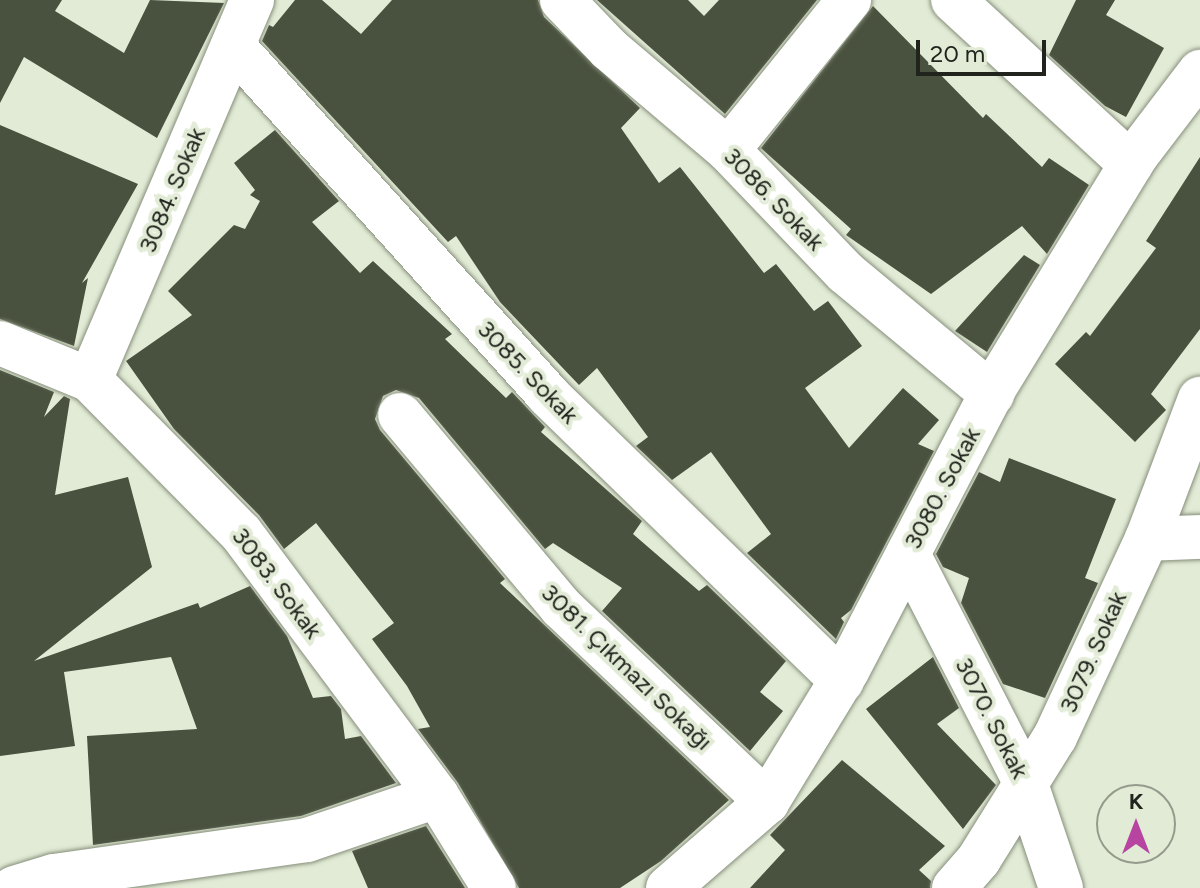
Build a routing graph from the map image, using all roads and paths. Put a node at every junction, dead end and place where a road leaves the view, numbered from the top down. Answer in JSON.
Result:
{"nodes":[{"id":1,"x":252,"y":0,"type":"edge"},
{"id":2,"x":562,"y":0,"type":"edge"},
{"id":3,"x":849,"y":0,"type":"edge"},
{"id":4,"x":953,"y":0,"type":"edge"},
{"id":5,"x":233,"y":46,"type":"junction"},
{"id":6,"x":1200,"y":72,"type":"edge"},
{"id":7,"x":728,"y":150,"type":"junction"},
{"id":8,"x":1131,"y":164,"type":"junction"},
{"id":9,"x":0,"y":343,"type":"edge"},
{"id":10,"x":90,"y":380,"type":"junction"},
{"id":11,"x":992,"y":394,"type":"junction"},
{"id":12,"x":1200,"y":399,"type":"edge"},
{"id":13,"x":400,"y":415,"type":"dead end"},
{"id":14,"x":1200,"y":537,"type":"edge"},
{"id":15,"x":1147,"y":539,"type":"junction"},
{"id":16,"x":908,"y":554,"type":"junction"},
{"id":17,"x":842,"y":681,"type":"junction"},
{"id":18,"x":1026,"y":784,"type":"junction"},
{"id":19,"x":437,"y":796,"type":"junction"},
{"id":20,"x":767,"y":802,"type":"junction"},
{"id":21,"x":14,"y":888,"type":"edge"},
{"id":22,"x":494,"y":888,"type":"edge"},
{"id":23,"x":668,"y":888,"type":"edge"},
{"id":24,"x":954,"y":888,"type":"edge"},
{"id":25,"x":1061,"y":888,"type":"edge"}],
"edges":[{"from":1,"to":5,"type":"street","name":"3084. Sokak"},
{"from":2,"to":7,"type":"street","name":"3086. Sokak"},
{"from":3,"to":7,"type":"street"},
{"from":4,"to":8,"type":"street"},
{"from":5,"to":10,"type":"street","name":"3084. Sokak"},
{"from":5,"to":17,"type":"street","name":"3085. Sokak"},
{"from":6,"to":8,"type":"street","name":"3080. Sokak"},
{"from":7,"to":11,"type":"street","name":"3086. Sokak"},
{"from":8,"to":11,"type":"street","name":"3080. Sokak"},
{"from":9,"to":10,"type":"street","name":"3083. Sokak"},
{"from":10,"to":19,"type":"street","name":"3083. Sokak"},
{"from":11,"to":16,"type":"street","name":"3080. Sokak"},
{"from":12,"to":15,"type":"street","name":"3079. Sokak"},
{"from":13,"to":20,"type":"street","name":"3081. Çıkmazı Sokağı"},
{"from":14,"to":15,"type":"street"},
{"from":15,"to":18,"type":"street","name":"3079. Sokak"},
{"from":16,"to":17,"type":"street","name":"3080. Sokak"},
{"from":16,"to":18,"type":"street","name":"3070. Sokak"},
{"from":17,"to":20,"type":"street","name":"3080. Sokak"},
{"from":18,"to":24,"type":"street","name":"3079. Sokak"},
{"from":18,"to":25,"type":"street","name":"3070. Sokak"},
{"from":19,"to":21,"type":"street"},
{"from":19,"to":22,"type":"street","name":"3083. Sokak"},
{"from":20,"to":23,"type":"street","name":"3080. Sokak"}]}
